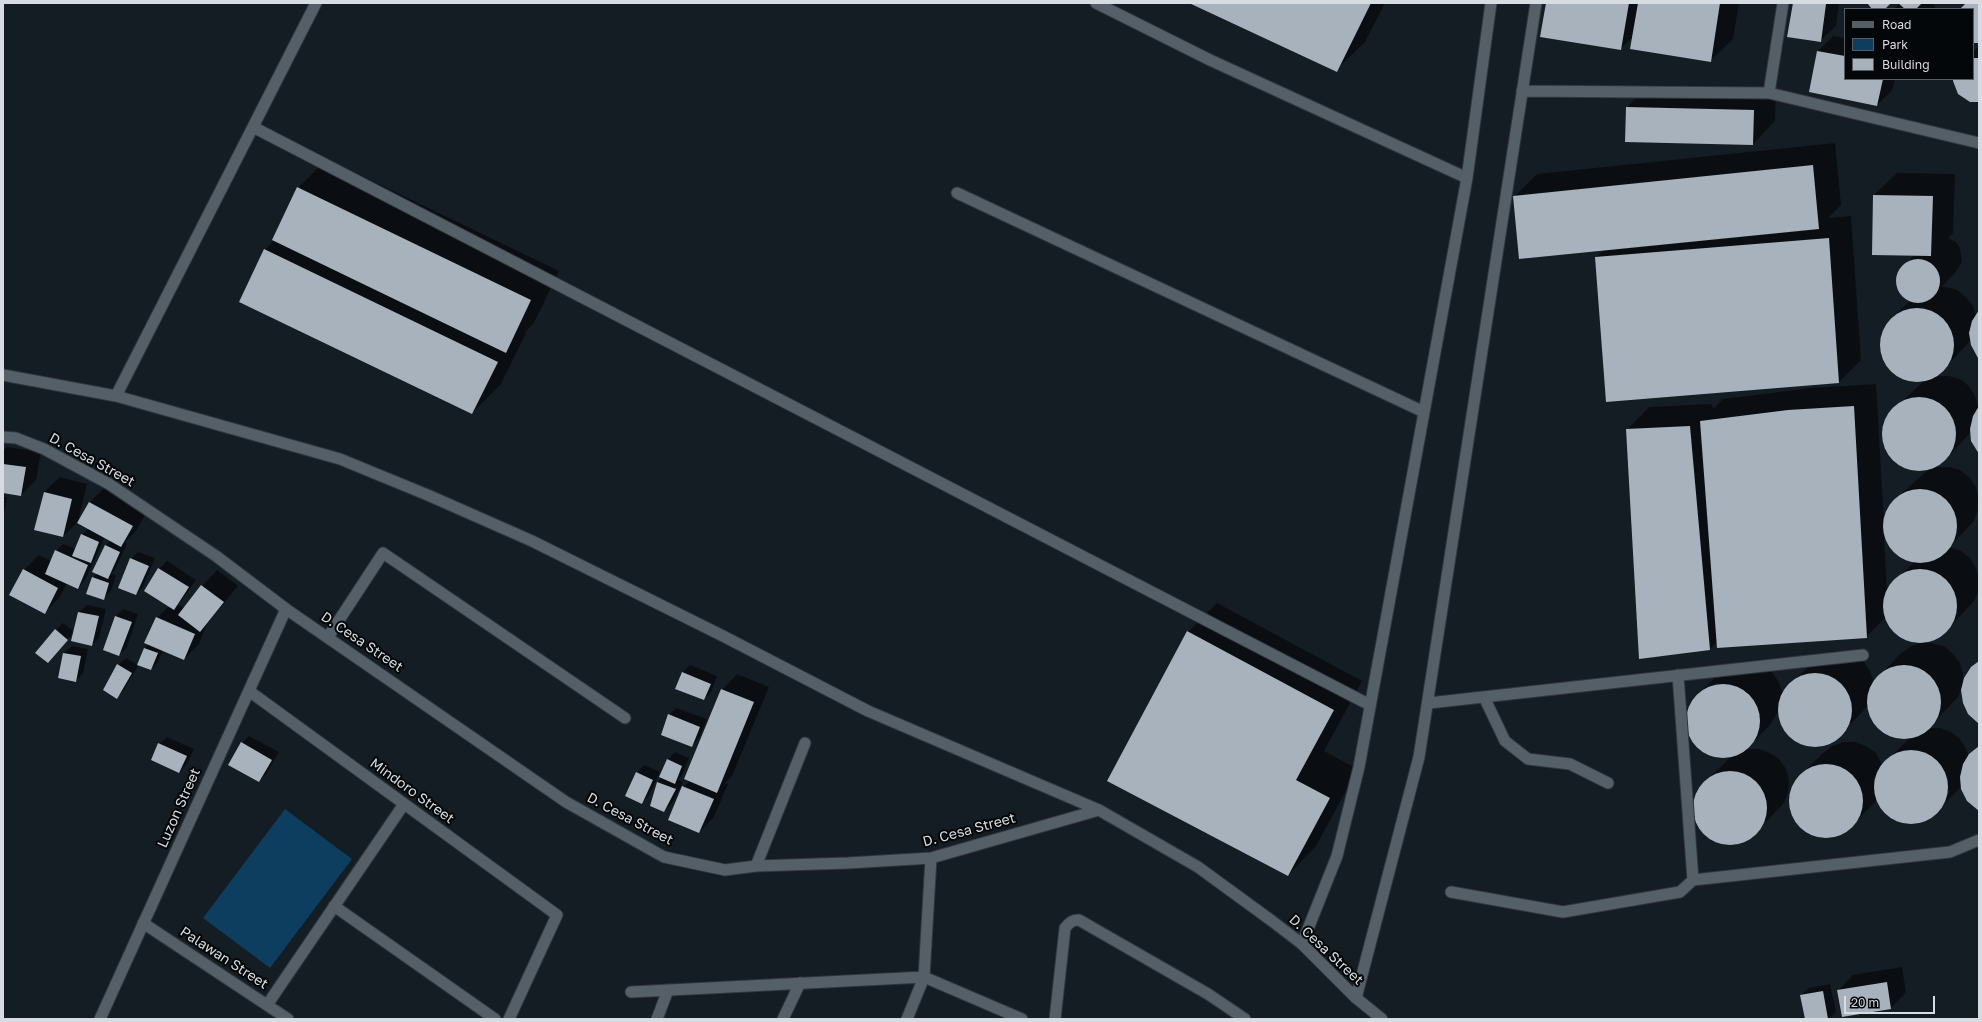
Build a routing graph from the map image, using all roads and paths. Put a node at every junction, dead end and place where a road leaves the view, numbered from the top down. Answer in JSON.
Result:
{"nodes":[{"id":1,"x":316,"y":3,"type":"edge"},
{"id":2,"x":1096,"y":3,"type":"edge"},
{"id":3,"x":1491,"y":3,"type":"edge"},
{"id":4,"x":1536,"y":3,"type":"edge"},
{"id":5,"x":1783,"y":3,"type":"edge"},
{"id":6,"x":1522,"y":91,"type":"junction"},
{"id":7,"x":1769,"y":93,"type":"junction"},
{"id":8,"x":253,"y":128,"type":"junction"},
{"id":9,"x":1979,"y":143,"type":"edge"},
{"id":10,"x":1467,"y":178,"type":"junction"},
{"id":11,"x":957,"y":193,"type":"dead end"},
{"id":12,"x":3,"y":375,"type":"edge"},
{"id":13,"x":116,"y":396,"type":"junction"},
{"id":14,"x":1424,"y":412,"type":"junction"},
{"id":15,"x":3,"y":437,"type":"edge"},
{"id":16,"x":286,"y":609,"type":"junction"},
{"id":17,"x":328,"y":637,"type":"junction"},
{"id":18,"x":1863,"y":655,"type":"dead end"},
{"id":19,"x":1678,"y":675,"type":"junction"},
{"id":20,"x":249,"y":691,"type":"junction"},
{"id":21,"x":1484,"y":697,"type":"junction"},
{"id":22,"x":1429,"y":703,"type":"junction"},
{"id":23,"x":1370,"y":705,"type":"junction"},
{"id":24,"x":625,"y":718,"type":"dead end"},
{"id":25,"x":805,"y":743,"type":"dead end"},
{"id":26,"x":1608,"y":783,"type":"dead end"},
{"id":27,"x":404,"y":804,"type":"junction"},
{"id":28,"x":1099,"y":810,"type":"junction"},
{"id":29,"x":1979,"y":840,"type":"edge"},
{"id":30,"x":931,"y":858,"type":"junction"},
{"id":31,"x":756,"y":866,"type":"junction"},
{"id":32,"x":1692,"y":880,"type":"junction"},
{"id":33,"x":1451,"y":892,"type":"dead end"},
{"id":34,"x":334,"y":906,"type":"junction"},
{"id":35,"x":143,"y":923,"type":"junction"},
{"id":36,"x":1302,"y":944,"type":"junction"},
{"id":37,"x":924,"y":977,"type":"junction"},
{"id":38,"x":800,"y":983,"type":"junction"},
{"id":39,"x":668,"y":990,"type":"junction"},
{"id":40,"x":631,"y":992,"type":"dead end"},
{"id":41,"x":1356,"y":998,"type":"junction"},
{"id":42,"x":267,"y":1005,"type":"junction"},
{"id":43,"x":100,"y":1019,"type":"edge"},
{"id":44,"x":288,"y":1019,"type":"edge"},
{"id":45,"x":495,"y":1019,"type":"edge"},
{"id":46,"x":508,"y":1019,"type":"edge"},
{"id":47,"x":657,"y":1019,"type":"edge"},
{"id":48,"x":783,"y":1019,"type":"edge"},
{"id":49,"x":907,"y":1019,"type":"edge"},
{"id":50,"x":1022,"y":1019,"type":"edge"},
{"id":51,"x":1055,"y":1019,"type":"edge"},
{"id":52,"x":1245,"y":1019,"type":"edge"},
{"id":53,"x":1382,"y":1019,"type":"edge"}],
"edges":[{"from":1,"to":8,"type":"street"},
{"from":2,"to":10,"type":"street"},
{"from":3,"to":10,"type":"street"},
{"from":4,"to":6,"type":"street"},
{"from":5,"to":7,"type":"street"},
{"from":6,"to":7,"type":"street"},
{"from":6,"to":22,"type":"street"},
{"from":7,"to":9,"type":"street"},
{"from":8,"to":13,"type":"street"},
{"from":8,"to":23,"type":"street"},
{"from":10,"to":14,"type":"street"},
{"from":11,"to":14,"type":"street"},
{"from":12,"to":13,"type":"street"},
{"from":13,"to":28,"type":"street"},
{"from":14,"to":23,"type":"street"},
{"from":15,"to":16,"type":"street","name":"D. Cesa Street"},
{"from":16,"to":17,"type":"street","name":"D. Cesa Street"},
{"from":16,"to":20,"type":"street","name":"Luzon Street"},
{"from":17,"to":24,"type":"street"},
{"from":17,"to":31,"type":"street","name":"D. Cesa Street"},
{"from":18,"to":19,"type":"street"},
{"from":19,"to":21,"type":"street"},
{"from":19,"to":32,"type":"street"},
{"from":20,"to":27,"type":"street","name":"Mindoro Street"},
{"from":20,"to":35,"type":"street","name":"Luzon Street"},
{"from":21,"to":22,"type":"street"},
{"from":21,"to":26,"type":"street"},
{"from":22,"to":41,"type":"street"},
{"from":23,"to":36,"type":"street"},
{"from":25,"to":31,"type":"street"},
{"from":27,"to":34,"type":"street"},
{"from":27,"to":46,"type":"street","name":"Mindoro Street"},
{"from":28,"to":30,"type":"street","name":"D. Cesa Street"},
{"from":28,"to":36,"type":"street","name":"D. Cesa Street"},
{"from":29,"to":32,"type":"street"},
{"from":30,"to":31,"type":"street","name":"D. Cesa Street"},
{"from":30,"to":37,"type":"street"},
{"from":32,"to":33,"type":"street"},
{"from":34,"to":42,"type":"street"},
{"from":34,"to":45,"type":"street"},
{"from":35,"to":42,"type":"street","name":"Palawan Street"},
{"from":35,"to":43,"type":"street","name":"Luzon Street"},
{"from":36,"to":41,"type":"street","name":"D. Cesa Street"},
{"from":37,"to":38,"type":"street"},
{"from":37,"to":49,"type":"street"},
{"from":37,"to":50,"type":"street"},
{"from":38,"to":39,"type":"street"},
{"from":38,"to":48,"type":"street"},
{"from":39,"to":40,"type":"street"},
{"from":39,"to":47,"type":"street"},
{"from":41,"to":53,"type":"street","name":"D. Cesa Street"},
{"from":42,"to":44,"type":"street","name":"Palawan Street"},
{"from":51,"to":52,"type":"street"}]}
